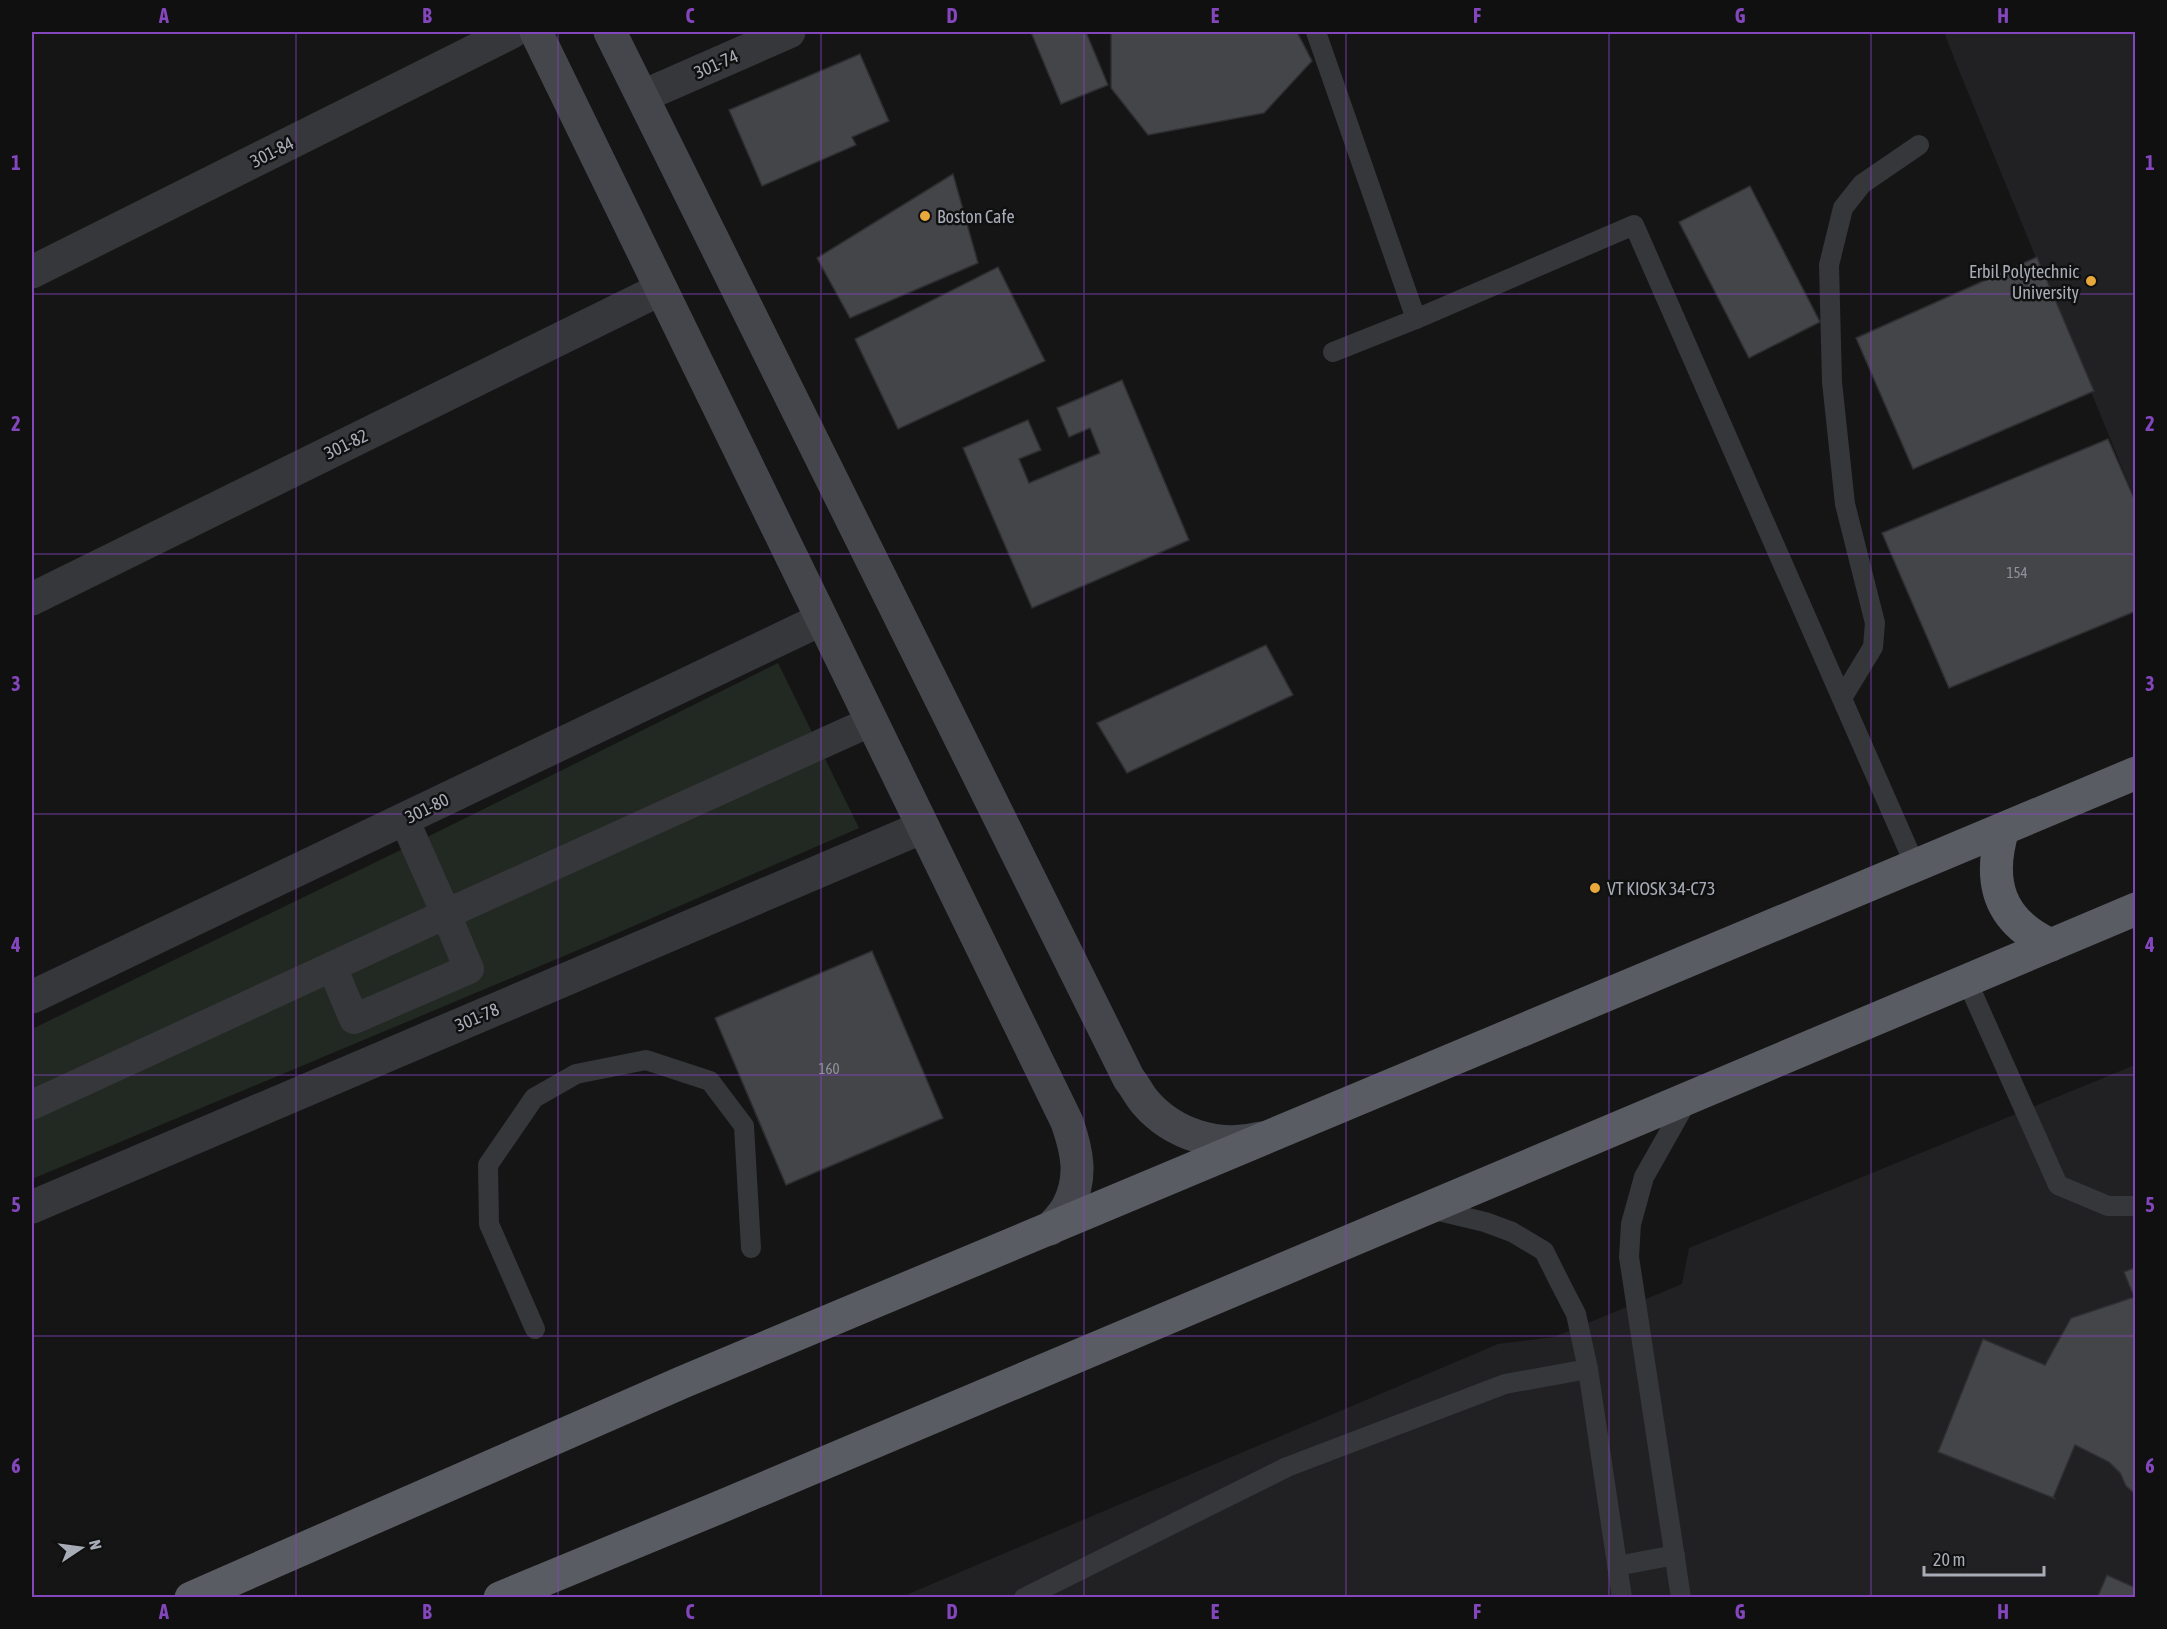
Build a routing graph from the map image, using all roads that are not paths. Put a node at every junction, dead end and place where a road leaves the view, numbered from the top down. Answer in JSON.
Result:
{"nodes":[{"id":1,"x":512,"y":32,"type":"edge"},
{"id":2,"x":536,"y":32,"type":"edge"},
{"id":3,"x":610,"y":32,"type":"edge"},
{"id":4,"x":789,"y":32,"type":"edge"},
{"id":5,"x":1316,"y":32,"type":"edge"},
{"id":6,"x":643,"y":96,"type":"junction"},
{"id":7,"x":1919,"y":145,"type":"dead end"},
{"id":8,"x":32,"y":272,"type":"edge"},
{"id":9,"x":661,"y":289,"type":"junction"},
{"id":10,"x":1416,"y":319,"type":"junction"},
{"id":11,"x":1332,"y":352,"type":"dead end"},
{"id":12,"x":32,"y":599,"type":"edge"},
{"id":13,"x":822,"y":619,"type":"junction"},
{"id":14,"x":1842,"y":698,"type":"junction"},
{"id":15,"x":872,"y":721,"type":"junction"},
{"id":16,"x":2136,"y":773,"type":"edge"},
{"id":17,"x":404,"y":819,"type":"junction"},
{"id":18,"x":923,"y":827,"type":"junction"},
{"id":19,"x":2003,"y":829,"type":"junction"},
{"id":20,"x":1915,"y":865,"type":"junction"},
{"id":21,"x":2136,"y":909,"type":"edge"},
{"id":22,"x":446,"y":914,"type":"junction"},
{"id":23,"x":2051,"y":945,"type":"junction"},
{"id":24,"x":332,"y":967,"type":"junction"},
{"id":25,"x":1967,"y":981,"type":"junction"},
{"id":26,"x":32,"y":997,"type":"edge"},
{"id":27,"x":1689,"y":1098,"type":"junction"},
{"id":28,"x":32,"y":1105,"type":"edge"},
{"id":29,"x":1277,"y":1134,"type":"junction"},
{"id":30,"x":2136,"y":1206,"type":"edge"},
{"id":31,"x":32,"y":1207,"type":"edge"},
{"id":32,"x":1427,"y":1208,"type":"junction"},
{"id":33,"x":1050,"y":1229,"type":"junction"},
{"id":34,"x":751,"y":1248,"type":"dead end"},
{"id":35,"x":535,"y":1329,"type":"dead end"},
{"id":36,"x":1588,"y":1370,"type":"junction"},
{"id":37,"x":1675,"y":1555,"type":"junction"},
{"id":38,"x":1617,"y":1566,"type":"junction"},
{"id":39,"x":191,"y":1598,"type":"edge"},
{"id":40,"x":500,"y":1598,"type":"edge"},
{"id":41,"x":1024,"y":1598,"type":"edge"},
{"id":42,"x":1622,"y":1598,"type":"edge"},
{"id":43,"x":1681,"y":1598,"type":"edge"}],
"edges":[{"from":1,"to":8,"type":"street","name":"301-84"},
{"from":2,"to":9,"type":"main road"},
{"from":3,"to":6,"type":"main road"},
{"from":4,"to":6,"type":"street","name":"301-74"},
{"from":5,"to":10,"type":"lane"},
{"from":6,"to":29,"type":"main road"},
{"from":7,"to":14,"type":"lane"},
{"from":9,"to":12,"type":"street","name":"301-82"},
{"from":9,"to":13,"type":"main road"},
{"from":10,"to":11,"type":"lane"},
{"from":10,"to":14,"type":"lane"},
{"from":13,"to":15,"type":"main road"},
{"from":13,"to":17,"type":"street","name":"301-80"},
{"from":14,"to":20,"type":"lane"},
{"from":15,"to":18,"type":"main road"},
{"from":15,"to":22,"type":"street"},
{"from":16,"to":19,"type":"highway"},
{"from":17,"to":22,"type":"street"},
{"from":17,"to":26,"type":"street","name":"301-80"},
{"from":18,"to":31,"type":"street","name":"301-78"},
{"from":18,"to":33,"type":"main road"},
{"from":19,"to":20,"type":"highway"},
{"from":19,"to":23,"type":"highway"},
{"from":20,"to":29,"type":"highway"},
{"from":21,"to":23,"type":"highway"},
{"from":22,"to":24,"type":"street"},
{"from":22,"to":24,"type":"street"},
{"from":23,"to":25,"type":"highway"},
{"from":24,"to":28,"type":"street"},
{"from":25,"to":27,"type":"highway"},
{"from":25,"to":30,"type":"lane"},
{"from":27,"to":32,"type":"highway"},
{"from":27,"to":37,"type":"lane"},
{"from":29,"to":33,"type":"highway"},
{"from":32,"to":36,"type":"lane"},
{"from":32,"to":40,"type":"highway"},
{"from":33,"to":39,"type":"highway"},
{"from":34,"to":35,"type":"lane"},
{"from":36,"to":38,"type":"lane"},
{"from":36,"to":41,"type":"lane"},
{"from":37,"to":38,"type":"lane"},
{"from":37,"to":43,"type":"lane"},
{"from":38,"to":42,"type":"lane"}]}
